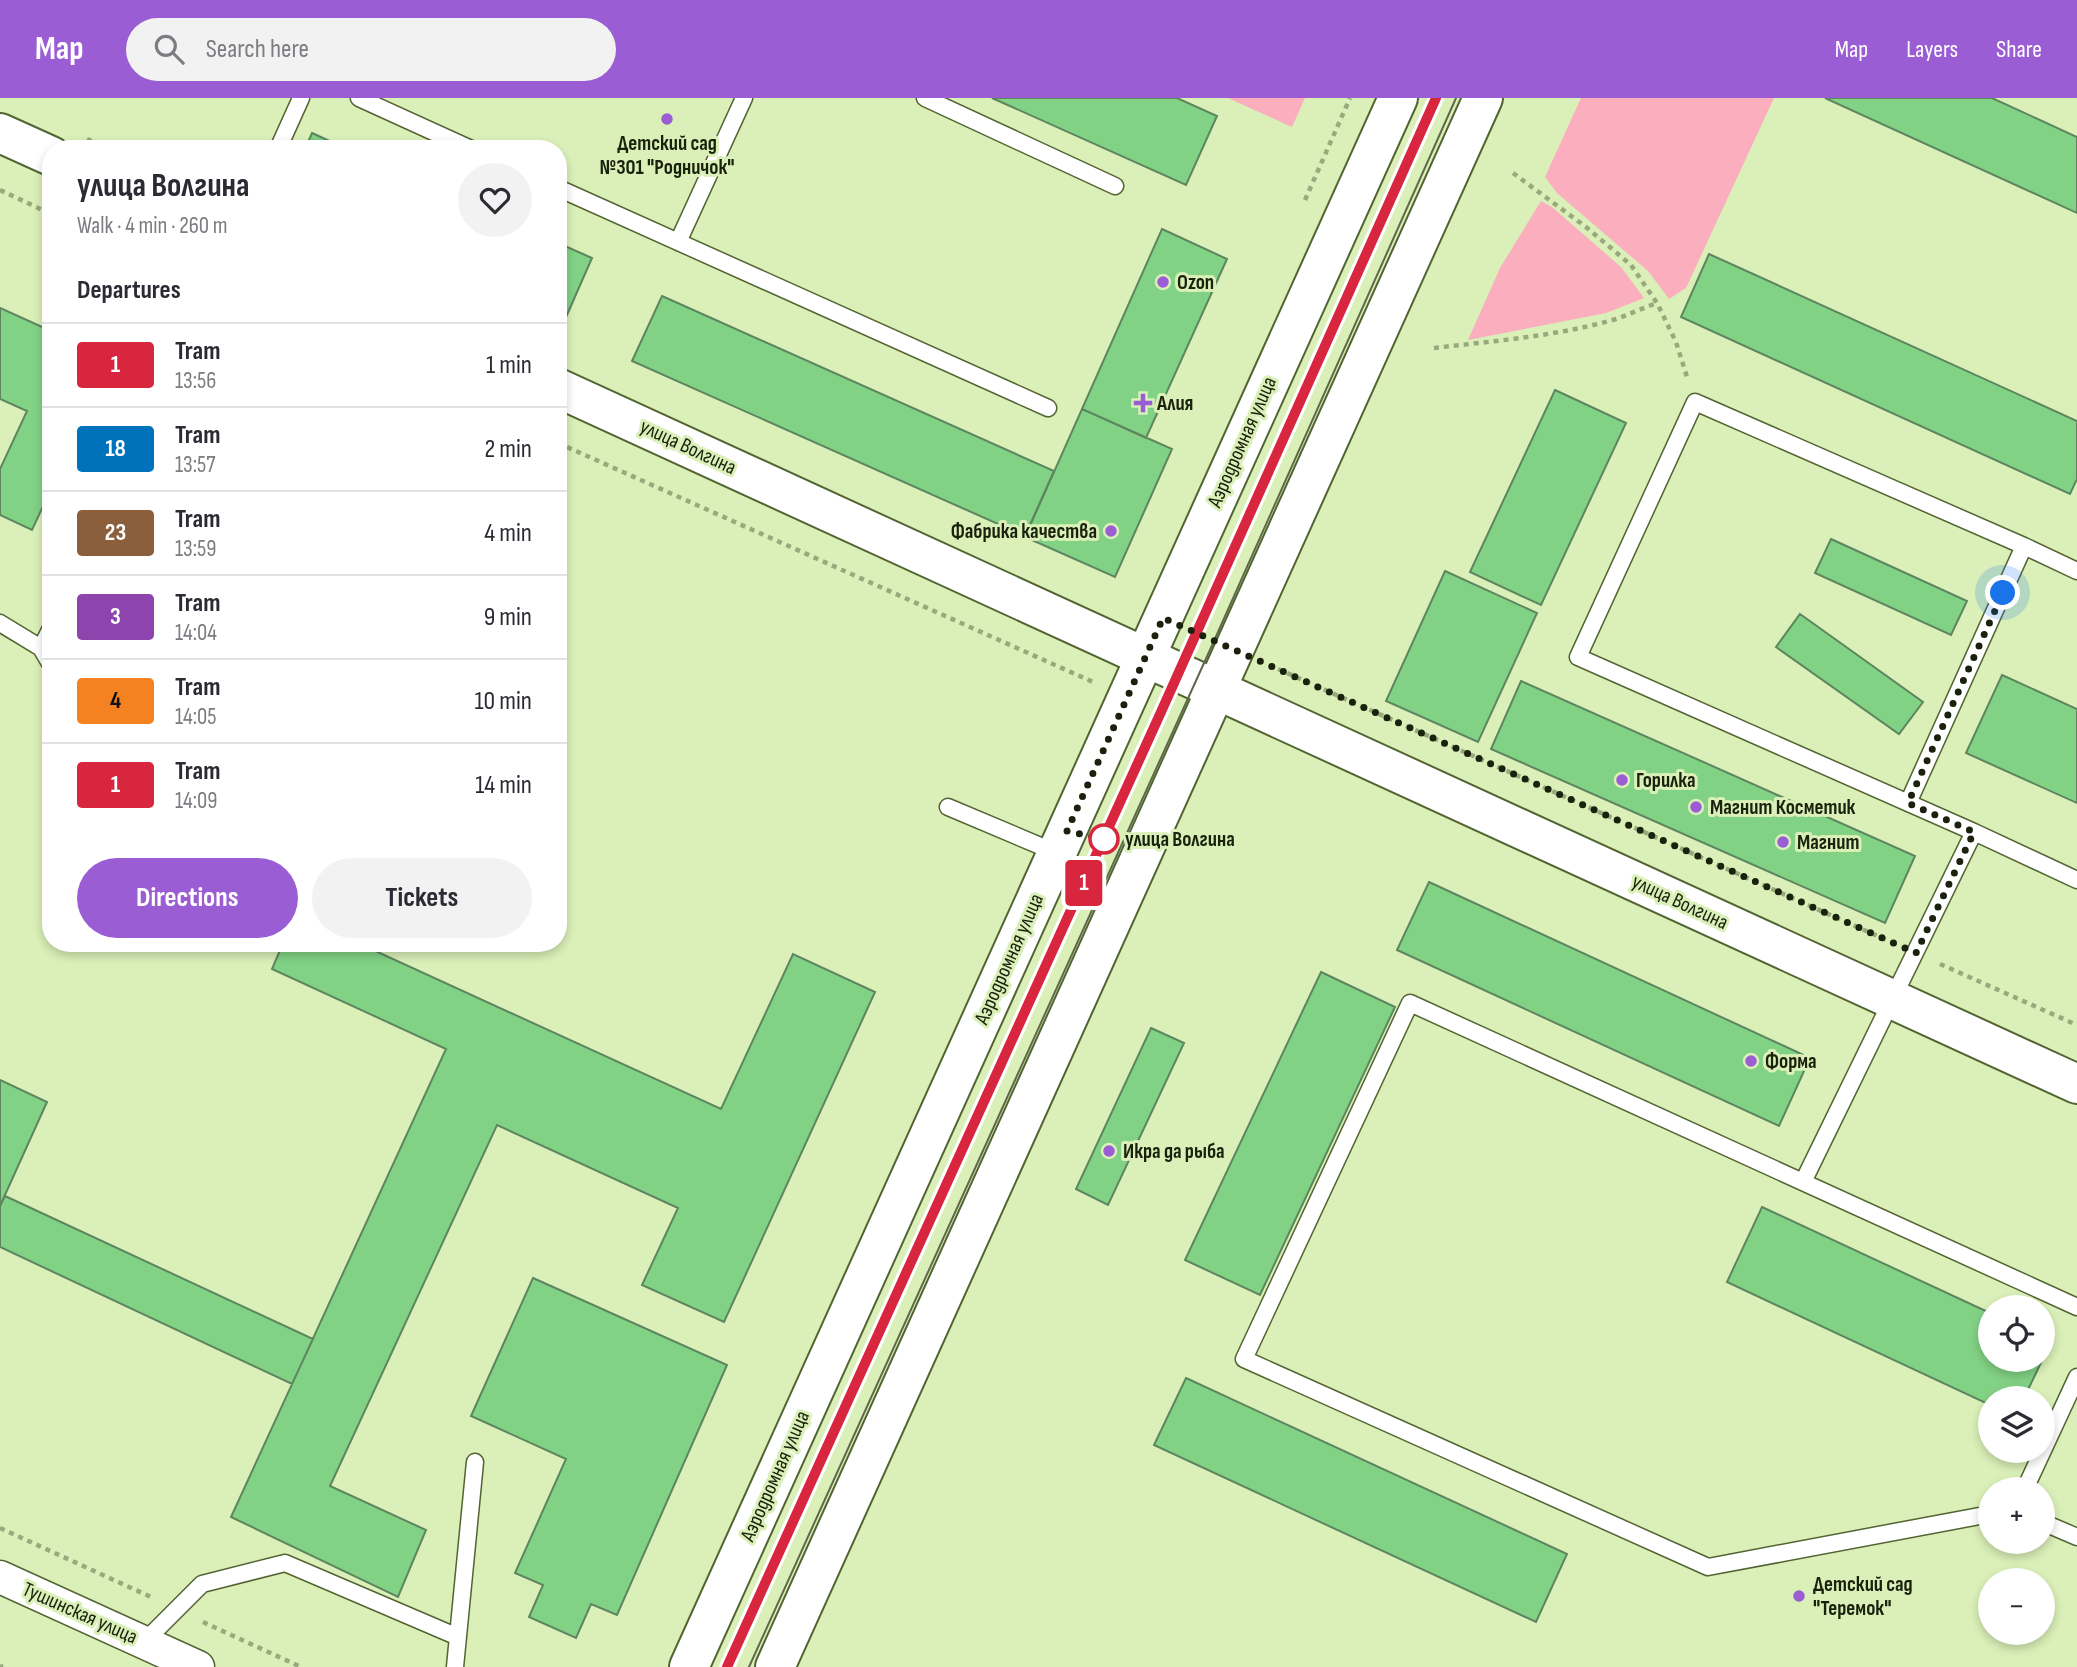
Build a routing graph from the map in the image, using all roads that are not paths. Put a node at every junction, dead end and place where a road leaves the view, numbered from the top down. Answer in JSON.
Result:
{"nodes":[{"id":1,"x":301,"y":98,"type":"edge"},
{"id":2,"x":359,"y":98,"type":"edge"},
{"id":3,"x":744,"y":98,"type":"edge"},
{"id":4,"x":925,"y":98,"type":"edge"},
{"id":5,"x":1398,"y":98,"type":"edge"},
{"id":6,"x":1483,"y":98,"type":"edge"},
{"id":7,"x":0,"y":133,"type":"edge"},
{"id":8,"x":282,"y":140,"type":"edge"},
{"id":9,"x":451,"y":140,"type":"edge"},
{"id":10,"x":42,"y":152,"type":"edge"},
{"id":11,"x":1115,"y":186,"type":"dead end"},
{"id":12,"x":567,"y":192,"type":"edge"},
{"id":13,"x":678,"y":242,"type":"junction"},
{"id":14,"x":567,"y":392,"type":"edge"},
{"id":15,"x":1048,"y":408,"type":"dead end"},
{"id":16,"x":2024,"y":546,"type":"junction"},
{"id":17,"x":2077,"y":571,"type":"edge"},
{"id":18,"x":0,"y":623,"type":"edge"},
{"id":19,"x":41,"y":648,"type":"edge"},
{"id":20,"x":1145,"y":657,"type":"junction"},
{"id":21,"x":1216,"y":690,"type":"junction"},
{"id":22,"x":1908,"y":803,"type":"junction"},
{"id":23,"x":948,"y":807,"type":"dead end"},
{"id":24,"x":1974,"y":832,"type":"junction"},
{"id":25,"x":1057,"y":853,"type":"junction"},
{"id":26,"x":2077,"y":880,"type":"edge"},
{"id":27,"x":1893,"y":999,"type":"junction"},
{"id":28,"x":2077,"y":1084,"type":"edge"},
{"id":29,"x":1803,"y":1182,"type":"junction"},
{"id":30,"x":2077,"y":1307,"type":"edge"},
{"id":31,"x":2077,"y":1377,"type":"edge"},
{"id":32,"x":475,"y":1462,"type":"dead end"},
{"id":33,"x":2031,"y":1477,"type":"edge"},
{"id":34,"x":1978,"y":1516,"type":"edge"},
{"id":35,"x":2055,"y":1528,"type":"edge"},
{"id":36,"x":2077,"y":1537,"type":"edge"},
{"id":37,"x":0,"y":1577,"type":"edge"},
{"id":38,"x":458,"y":1637,"type":"junction"},
{"id":39,"x":144,"y":1642,"type":"junction"},
{"id":40,"x":198,"y":1667,"type":"edge"},
{"id":41,"x":455,"y":1667,"type":"edge"},
{"id":42,"x":688,"y":1667,"type":"edge"},
{"id":43,"x":775,"y":1667,"type":"edge"}],
"edges":[{"from":1,"to":8,"type":"lane"},
{"from":2,"to":9,"type":"lane"},
{"from":3,"to":13,"type":"lane"},
{"from":4,"to":11,"type":"lane"},
{"from":5,"to":20,"type":"main road","name":"Аэродромная улица"},
{"from":6,"to":21,"type":"main road"},
{"from":7,"to":10,"type":"main road"},
{"from":12,"to":13,"type":"lane"},
{"from":13,"to":15,"type":"lane"},
{"from":14,"to":20,"type":"main road","name":"улица Волгина"},
{"from":16,"to":17,"type":"lane"},
{"from":16,"to":22,"type":"lane"},
{"from":16,"to":22,"type":"lane"},
{"from":18,"to":19,"type":"lane"},
{"from":20,"to":21,"type":"main road","name":"улица Волгина"},
{"from":20,"to":25,"type":"main road","name":"Аэродромная улица"},
{"from":21,"to":27,"type":"main road","name":"улица Волгина"},
{"from":21,"to":43,"type":"main road"},
{"from":22,"to":24,"type":"lane"},
{"from":23,"to":25,"type":"lane"},
{"from":24,"to":26,"type":"lane"},
{"from":24,"to":27,"type":"lane"},
{"from":25,"to":42,"type":"main road","name":"Аэродромная улица"},
{"from":27,"to":28,"type":"main road","name":"улица Волгина"},
{"from":27,"to":29,"type":"lane"},
{"from":29,"to":30,"type":"lane"},
{"from":29,"to":34,"type":"lane"},
{"from":31,"to":33,"type":"lane"},
{"from":32,"to":38,"type":"lane"},
{"from":35,"to":36,"type":"lane"},
{"from":37,"to":39,"type":"street","name":"Тушинская улица"},
{"from":38,"to":39,"type":"lane"},
{"from":38,"to":41,"type":"lane"},
{"from":39,"to":40,"type":"street","name":"Тушинская улица"}]}
